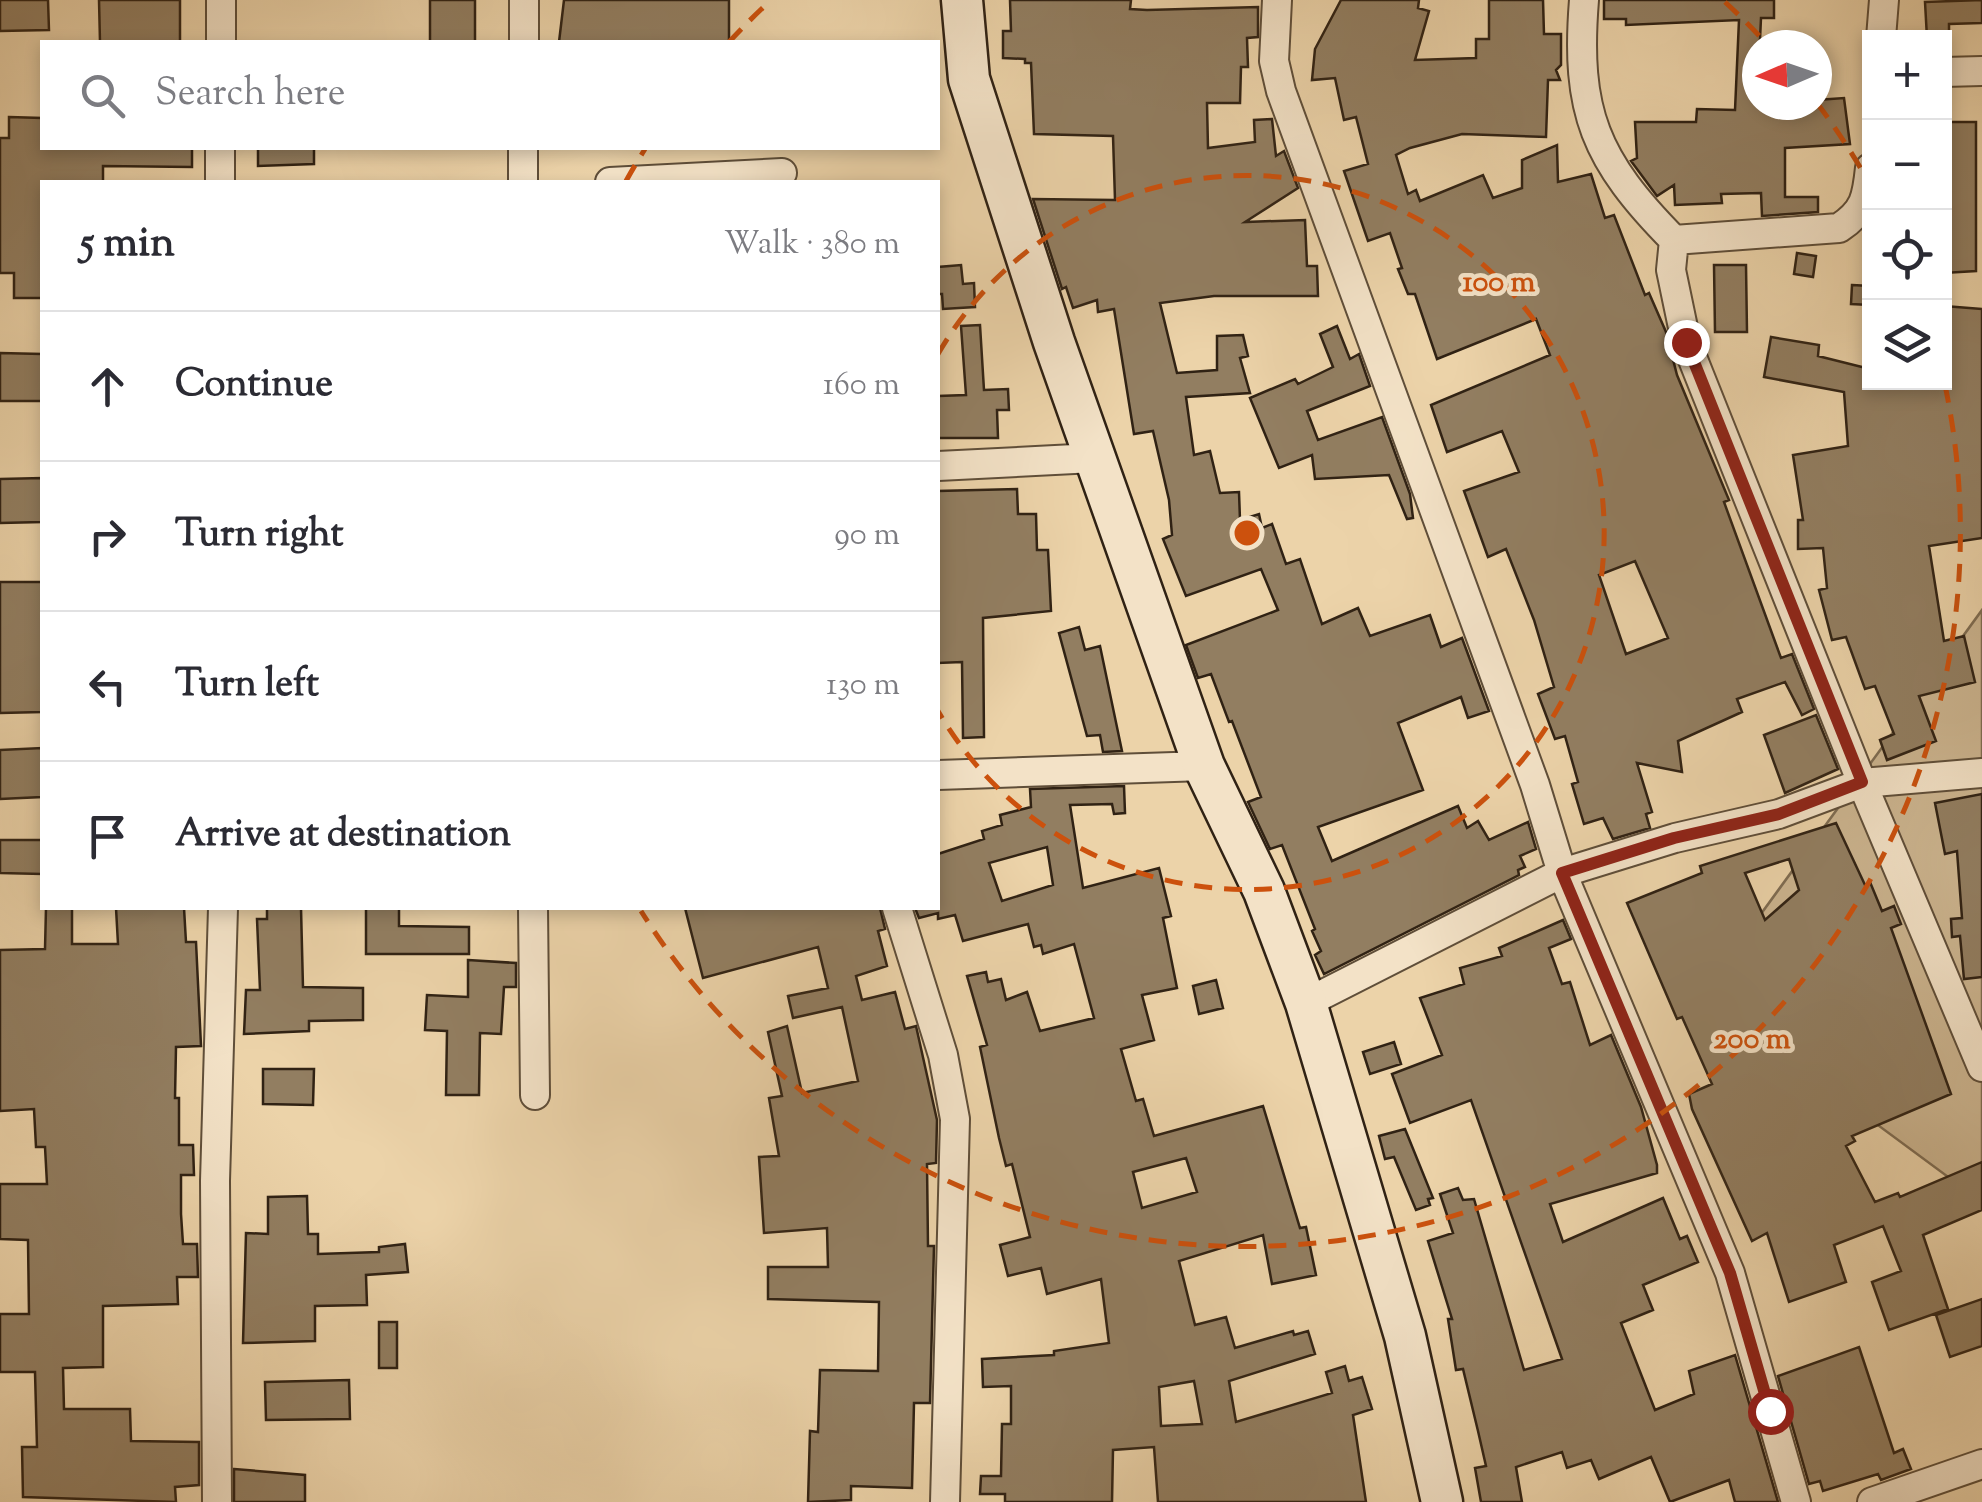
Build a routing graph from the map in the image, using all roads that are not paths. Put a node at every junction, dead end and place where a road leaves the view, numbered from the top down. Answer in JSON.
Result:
{"nodes":[{"id":1,"x":221,"y":0,"type":"edge"},
{"id":2,"x":524,"y":0,"type":"edge"},
{"id":3,"x":962,"y":0,"type":"edge"},
{"id":4,"x":1277,"y":0,"type":"edge"},
{"id":5,"x":1584,"y":0,"type":"edge"},
{"id":6,"x":1884,"y":0,"type":"edge"},
{"id":7,"x":1882,"y":30,"type":"edge"},
{"id":8,"x":220,"y":40,"type":"edge"},
{"id":9,"x":524,"y":40,"type":"edge"},
{"id":10,"x":1982,"y":71,"type":"edge"},
{"id":11,"x":1952,"y":72,"type":"edge"},
{"id":12,"x":220,"y":150,"type":"edge"},
{"id":13,"x":523,"y":150,"type":"edge"},
{"id":14,"x":782,"y":173,"type":"dead end"},
{"id":15,"x":220,"y":180,"type":"edge"},
{"id":16,"x":523,"y":180,"type":"edge"},
{"id":17,"x":648,"y":180,"type":"edge"},
{"id":18,"x":1862,"y":208,"type":"edge"},
{"id":19,"x":1674,"y":240,"type":"junction"},
{"id":20,"x":1094,"y":458,"type":"junction"},
{"id":21,"x":940,"y":466,"type":"edge"},
{"id":22,"x":1204,"y":766,"type":"junction"},
{"id":23,"x":1982,"y":773,"type":"edge"},
{"id":24,"x":940,"y":775,"type":"edge"},
{"id":25,"x":1862,"y":782,"type":"junction"},
{"id":26,"x":1562,"y":873,"type":"junction"},
{"id":27,"x":224,"y":910,"type":"edge"},
{"id":28,"x":534,"y":910,"type":"edge"},
{"id":29,"x":898,"y":910,"type":"edge"},
{"id":30,"x":1306,"y":1003,"type":"junction"},
{"id":31,"x":1982,"y":1066,"type":"edge"},
{"id":32,"x":535,"y":1095,"type":"dead end"},
{"id":33,"x":1982,"y":1464,"type":"edge"},
{"id":34,"x":217,"y":1502,"type":"edge"},
{"id":35,"x":945,"y":1502,"type":"edge"},
{"id":36,"x":1442,"y":1502,"type":"edge"},
{"id":37,"x":1796,"y":1502,"type":"edge"},
{"id":38,"x":1872,"y":1502,"type":"edge"}],
"edges":[{"from":1,"to":8,"type":"street"},
{"from":2,"to":9,"type":"street"},
{"from":3,"to":20,"type":"street"},
{"from":4,"to":26,"type":"street"},
{"from":5,"to":19,"type":"street"},
{"from":6,"to":7,"type":"street"},
{"from":10,"to":11,"type":"street"},
{"from":12,"to":15,"type":"street"},
{"from":13,"to":16,"type":"street"},
{"from":14,"to":17,"type":"street"},
{"from":18,"to":19,"type":"street"},
{"from":19,"to":25,"type":"street"},
{"from":20,"to":21,"type":"street"},
{"from":20,"to":22,"type":"street"},
{"from":22,"to":24,"type":"street"},
{"from":22,"to":30,"type":"street"},
{"from":23,"to":25,"type":"street"},
{"from":25,"to":26,"type":"street"},
{"from":25,"to":31,"type":"street"},
{"from":26,"to":30,"type":"street"},
{"from":26,"to":37,"type":"street"},
{"from":27,"to":34,"type":"street"},
{"from":28,"to":32,"type":"street"},
{"from":29,"to":35,"type":"street"},
{"from":30,"to":36,"type":"street"},
{"from":33,"to":38,"type":"street"}]}
